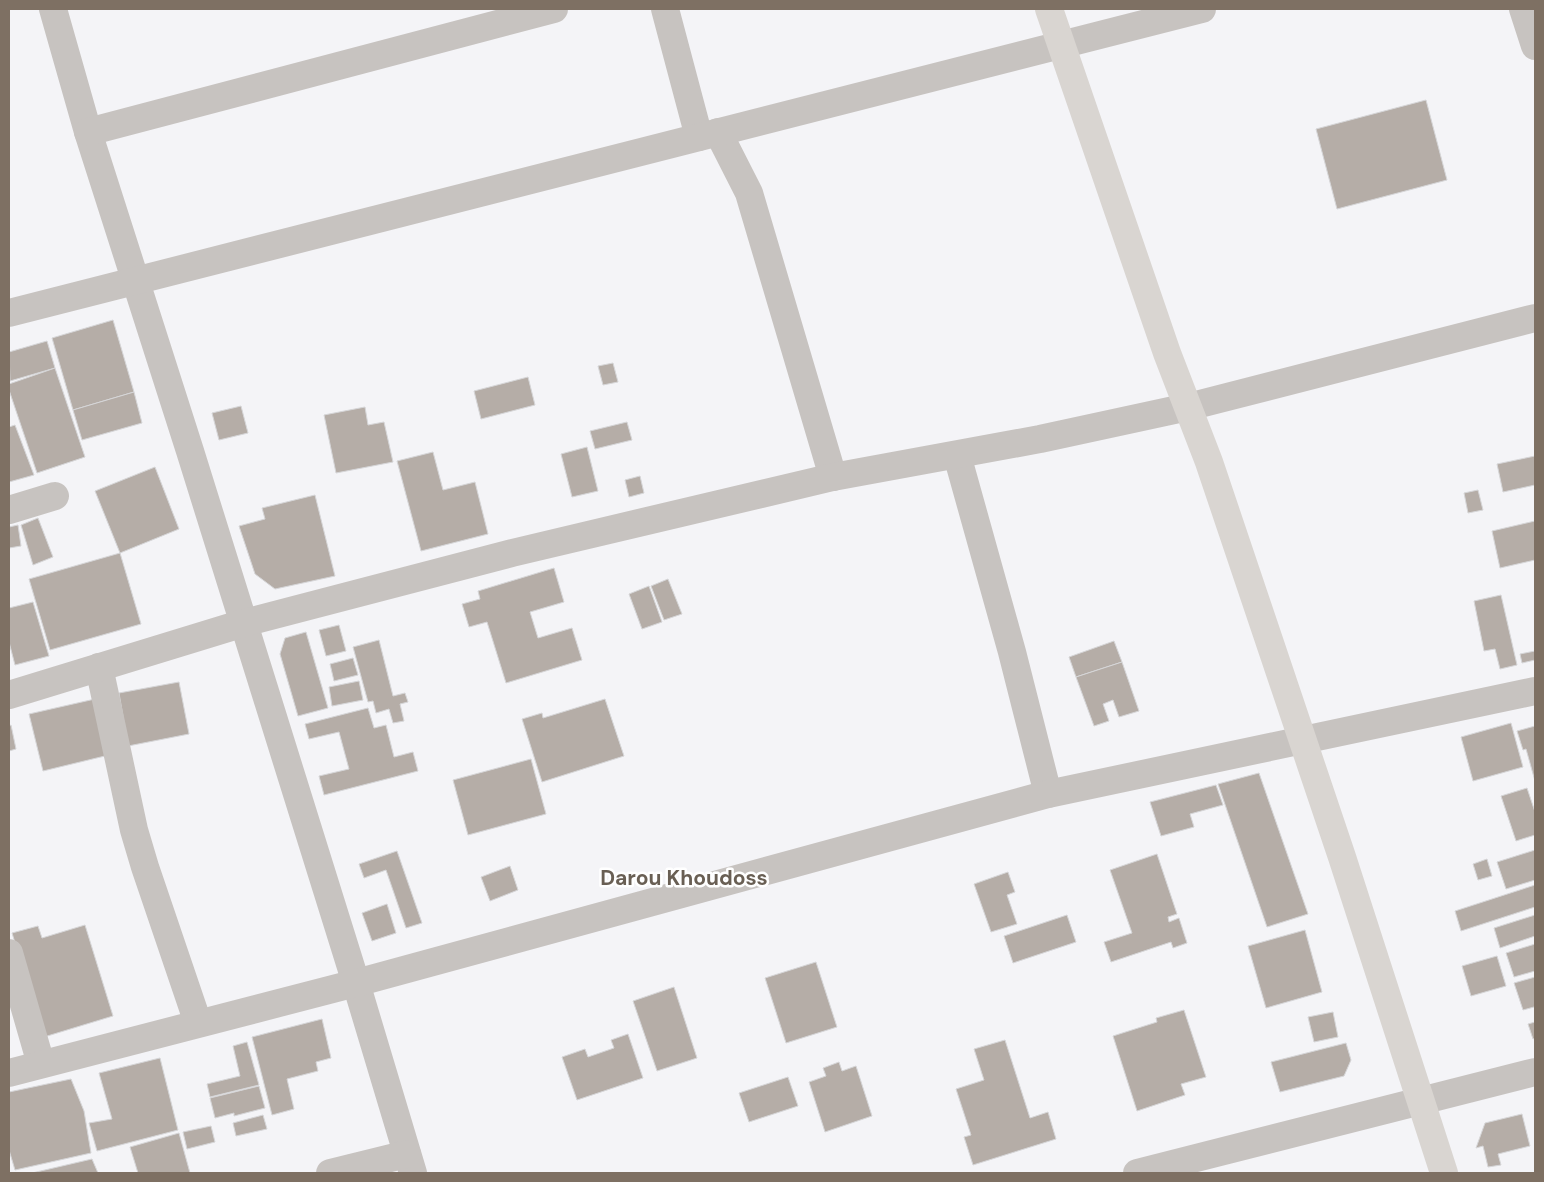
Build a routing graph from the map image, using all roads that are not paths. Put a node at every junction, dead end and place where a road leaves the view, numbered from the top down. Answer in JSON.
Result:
{"nodes":[{"id":1,"x":53,"y":9,"type":"edge"},
{"id":2,"x":554,"y":9,"type":"edge"},
{"id":3,"x":665,"y":9,"type":"edge"},
{"id":4,"x":1049,"y":9,"type":"edge"},
{"id":5,"x":1202,"y":9,"type":"edge"},
{"id":6,"x":1523,"y":9,"type":"edge"},
{"id":7,"x":1061,"y":45,"type":"junction"},
{"id":8,"x":1535,"y":46,"type":"edge"},
{"id":9,"x":88,"y":132,"type":"junction"},
{"id":10,"x":709,"y":135,"type":"junction"},
{"id":11,"x":136,"y":281,"type":"junction"},
{"id":12,"x":9,"y":313,"type":"edge"},
{"id":13,"x":1535,"y":318,"type":"edge"},
{"id":14,"x":1188,"y":407,"type":"junction"},
{"id":15,"x":957,"y":455,"type":"junction"},
{"id":16,"x":833,"y":477,"type":"junction"},
{"id":17,"x":55,"y":496,"type":"dead end"},
{"id":18,"x":9,"y":510,"type":"edge"},
{"id":19,"x":244,"y":623,"type":"junction"},
{"id":20,"x":100,"y":667,"type":"junction"},
{"id":21,"x":1535,"y":691,"type":"edge"},
{"id":22,"x":9,"y":695,"type":"edge"},
{"id":23,"x":1302,"y":741,"type":"junction"},
{"id":24,"x":1048,"y":794,"type":"junction"},
{"id":25,"x":9,"y":953,"type":"edge"},
{"id":26,"x":356,"y":983,"type":"junction"},
{"id":27,"x":198,"y":1023,"type":"junction"},
{"id":28,"x":41,"y":1064,"type":"junction"},
{"id":29,"x":1535,"y":1072,"type":"edge"},
{"id":30,"x":9,"y":1073,"type":"edge"},
{"id":31,"x":1421,"y":1101,"type":"junction"},
{"id":32,"x":410,"y":1164,"type":"edge"},
{"id":33,"x":330,"y":1173,"type":"edge"},
{"id":34,"x":1137,"y":1173,"type":"edge"},
{"id":35,"x":1444,"y":1173,"type":"edge"}],
"edges":[{"from":1,"to":9,"type":"street"},
{"from":2,"to":9,"type":"street"},
{"from":3,"to":10,"type":"street"},
{"from":4,"to":7,"type":"main road"},
{"from":5,"to":7,"type":"street"},
{"from":6,"to":8,"type":"street"},
{"from":7,"to":10,"type":"street"},
{"from":7,"to":14,"type":"main road"},
{"from":9,"to":11,"type":"street"},
{"from":10,"to":11,"type":"street"},
{"from":10,"to":16,"type":"street"},
{"from":11,"to":12,"type":"street"},
{"from":11,"to":19,"type":"street"},
{"from":13,"to":14,"type":"street"},
{"from":14,"to":15,"type":"street"},
{"from":14,"to":23,"type":"main road"},
{"from":15,"to":16,"type":"street"},
{"from":15,"to":24,"type":"street"},
{"from":16,"to":19,"type":"street"},
{"from":17,"to":18,"type":"street"},
{"from":19,"to":20,"type":"street"},
{"from":19,"to":26,"type":"street"},
{"from":20,"to":22,"type":"street"},
{"from":20,"to":27,"type":"street"},
{"from":21,"to":23,"type":"street"},
{"from":23,"to":24,"type":"street"},
{"from":23,"to":31,"type":"main road"},
{"from":24,"to":26,"type":"street"},
{"from":25,"to":28,"type":"street"},
{"from":26,"to":27,"type":"street"},
{"from":26,"to":32,"type":"street"},
{"from":27,"to":28,"type":"street"},
{"from":28,"to":30,"type":"street"},
{"from":29,"to":31,"type":"street"},
{"from":31,"to":34,"type":"street"},
{"from":31,"to":35,"type":"main road"},
{"from":32,"to":33,"type":"street"}]}
